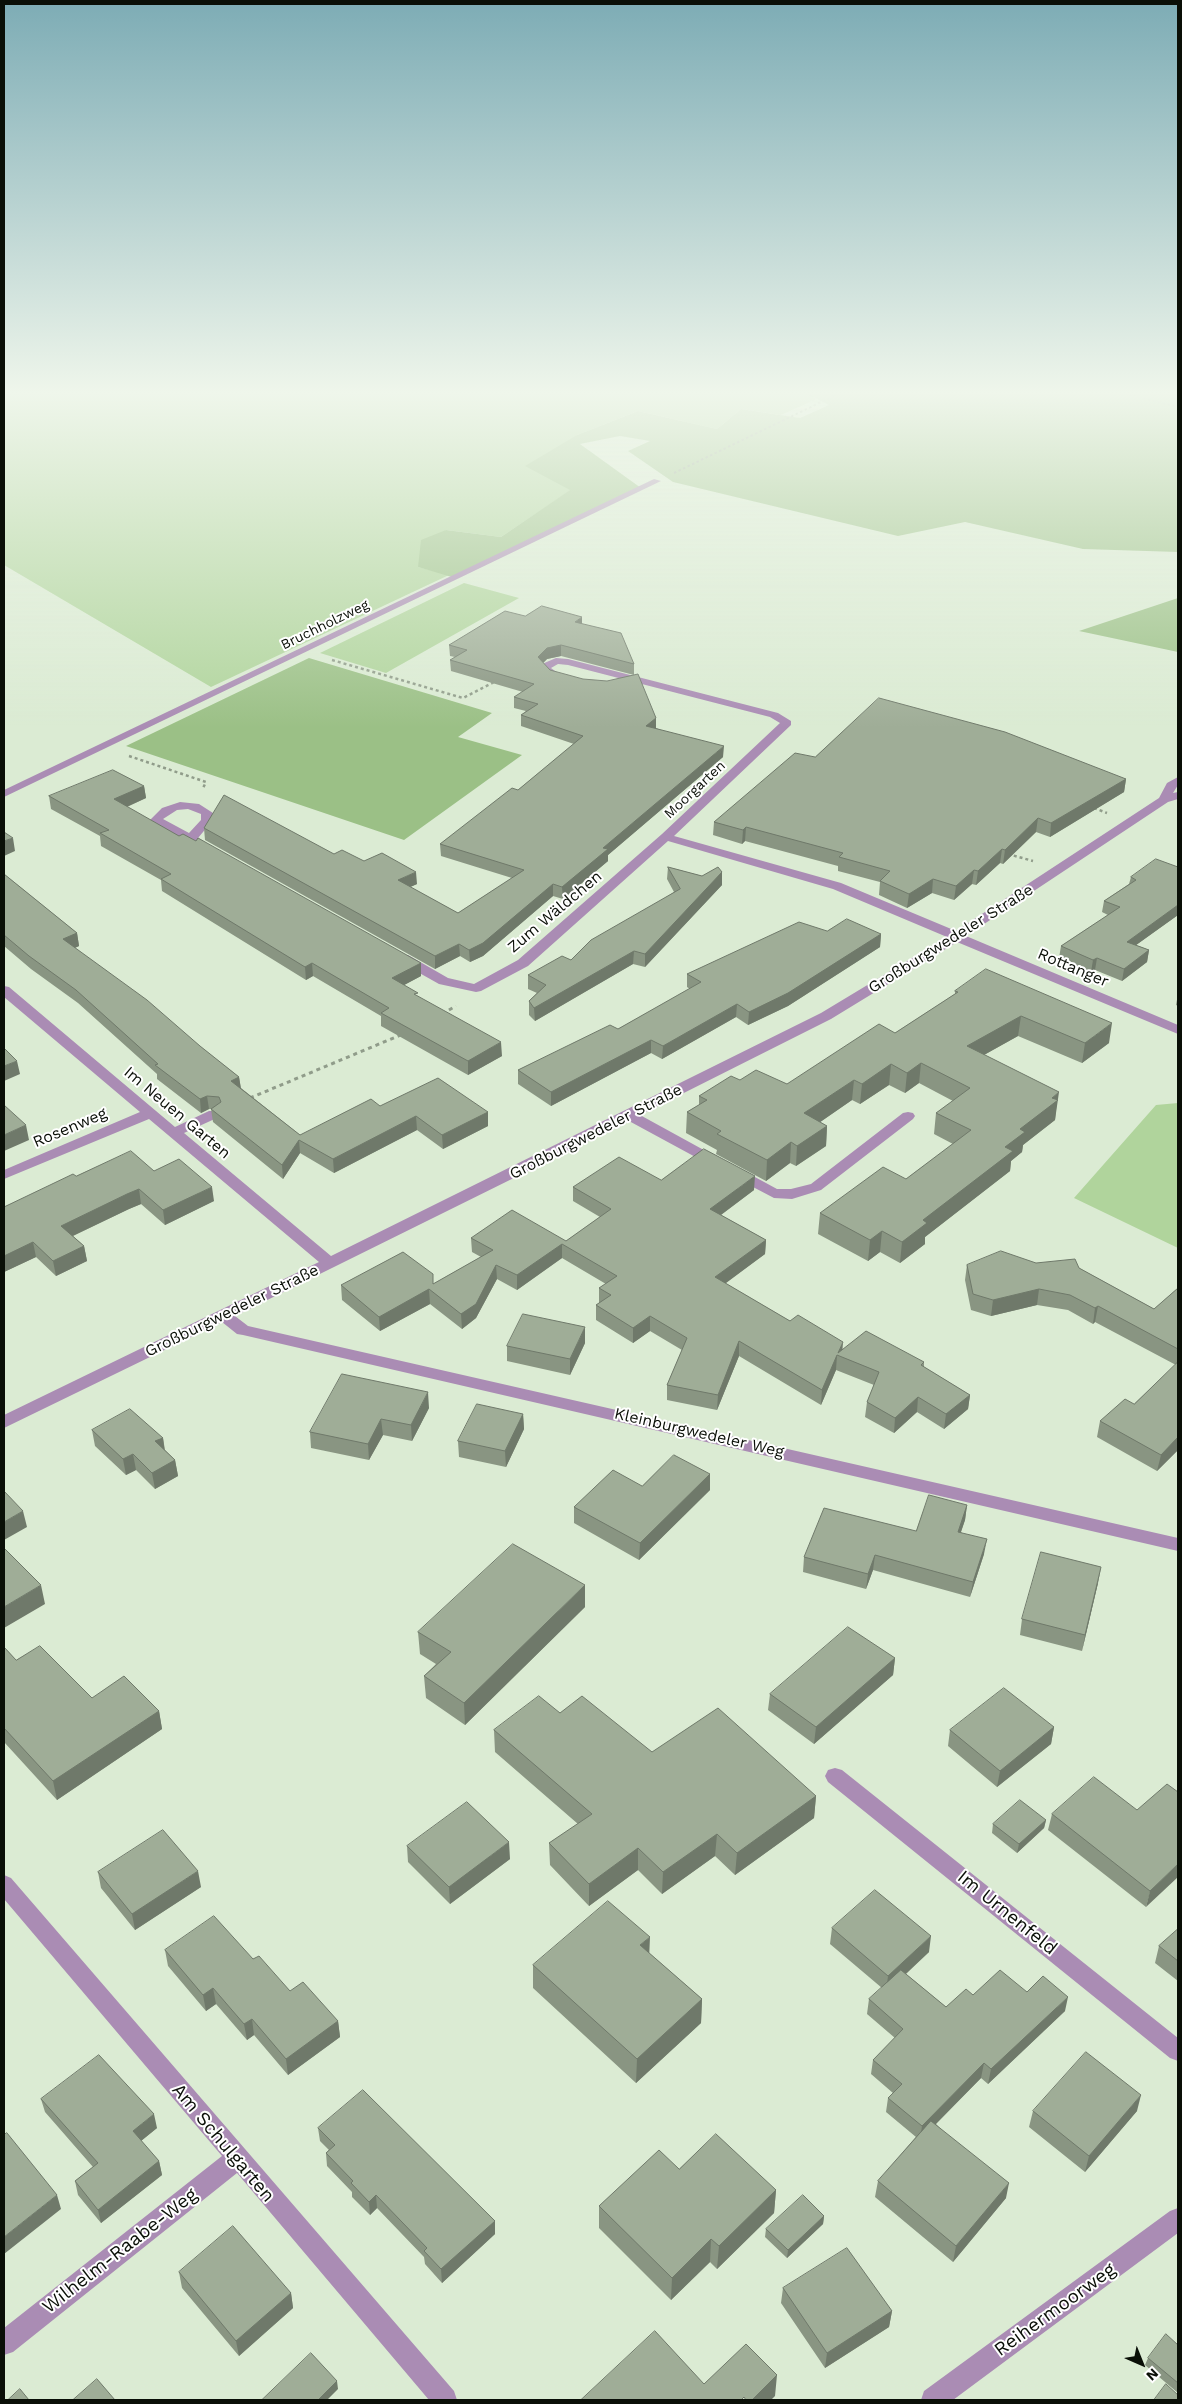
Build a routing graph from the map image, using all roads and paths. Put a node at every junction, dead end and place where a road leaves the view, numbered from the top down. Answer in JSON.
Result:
{"nodes":[{"id":1,"x":609,"y":504,"type":"edge"},
{"id":2,"x":302,"y":651,"type":"junction"},
{"id":3,"x":497,"y":680,"type":"edge"},
{"id":4,"x":568,"y":680,"type":"edge"},
{"id":5,"x":638,"y":680,"type":"junction"},
{"id":6,"x":614,"y":686,"type":"edge"},
{"id":7,"x":102,"y":747,"type":"junction"},
{"id":8,"x":1178,"y":780,"type":"edge"},
{"id":9,"x":4,"y":794,"type":"edge"},
{"id":10,"x":1178,"y":795,"type":"edge"},
{"id":11,"x":1164,"y":800,"type":"junction"},
{"id":12,"x":1086,"y":805,"type":"edge"},
{"id":13,"x":192,"y":806,"type":"junction"},
{"id":14,"x":1112,"y":815,"type":"dead end"},
{"id":15,"x":666,"y":837,"type":"junction"},
{"id":16,"x":191,"y":839,"type":"junction"},
{"id":17,"x":216,"y":853,"type":"edge"},
{"id":18,"x":1008,"y":854,"type":"edge"},
{"id":19,"x":1036,"y":862,"type":"dead end"},
{"id":20,"x":956,"y":936,"type":"junction"},
{"id":21,"x":393,"y":953,"type":"edge"},
{"id":22,"x":476,"y":988,"type":"junction"},
{"id":23,"x":4,"y":990,"type":"edge"},
{"id":24,"x":436,"y":1017,"type":"edge"},
{"id":25,"x":411,"y":1030,"type":"edge"},
{"id":26,"x":1178,"y":1030,"type":"edge"},
{"id":27,"x":150,"y":1113,"type":"junction"},
{"id":28,"x":214,"y":1114,"type":"joint"},
{"id":29,"x":631,"y":1116,"type":"junction"},
{"id":30,"x":908,"y":1116,"type":"dead end"},
{"id":31,"x":172,"y":1133,"type":"junction"},
{"id":32,"x":4,"y":1175,"type":"edge"},
{"id":33,"x":329,"y":1263,"type":"junction"},
{"id":34,"x":224,"y":1315,"type":"junction"},
{"id":35,"x":4,"y":1422,"type":"edge"},
{"id":36,"x":1178,"y":1544,"type":"edge"},
{"id":37,"x":835,"y":1776,"type":"dead end"},
{"id":38,"x":4,"y":1884,"type":"edge"},
{"id":39,"x":1178,"y":2051,"type":"edge"},
{"id":40,"x":237,"y":2159,"type":"junction"},
{"id":41,"x":1178,"y":2219,"type":"edge"},
{"id":42,"x":4,"y":2343,"type":"edge"},
{"id":43,"x":445,"y":2400,"type":"edge"},
{"id":44,"x":932,"y":2400,"type":"edge"}],
"edges":[{"from":1,"to":2,"type":"street","name":"Bruchholzweg"},
{"from":2,"to":3,"type":"path"},
{"from":2,"to":7,"type":"street","name":"Bruchholzweg"},
{"from":4,"to":5,"type":"street","name":"Moorgarten"},
{"from":5,"to":6,"type":"street","name":"Moorgarten"},
{"from":5,"to":15,"type":"street","name":"Moorgarten"},
{"from":7,"to":9,"type":"street","name":"Bruchholzweg"},
{"from":7,"to":13,"type":"path"},
{"from":8,"to":11,"type":"street","name":"Großburgwedeler Straße"},
{"from":10,"to":11,"type":"street","name":"Großburgwedeler Straße"},
{"from":11,"to":20,"type":"street","name":"Großburgwedeler Straße"},
{"from":12,"to":14,"type":"path"},
{"from":13,"to":16,"type":"street"},
{"from":13,"to":16,"type":"street"},
{"from":15,"to":20,"type":"street","name":"Moorgarten"},
{"from":15,"to":22,"type":"street","name":"Zum Wäldchen"},
{"from":16,"to":17,"type":"street"},
{"from":18,"to":19,"type":"path"},
{"from":20,"to":26,"type":"street","name":"Rottanger"},
{"from":20,"to":29,"type":"street","name":"Großburgwedeler Straße"},
{"from":21,"to":22,"type":"street"},
{"from":22,"to":24,"type":"path"},
{"from":23,"to":27,"type":"street","name":"Im Neuen Garten"},
{"from":25,"to":28,"type":"path"},
{"from":27,"to":31,"type":"street","name":"Im Neuen Garten"},
{"from":27,"to":32,"type":"street","name":"Rosenweg"},
{"from":28,"to":31,"type":"street"},
{"from":29,"to":30,"type":"street"},
{"from":29,"to":33,"type":"street","name":"Großburgwedeler Straße"},
{"from":31,"to":33,"type":"street","name":"Im Neuen Garten"},
{"from":33,"to":34,"type":"street","name":"Großburgwedeler Straße"},
{"from":34,"to":35,"type":"street","name":"Großburgwedeler Straße"},
{"from":34,"to":36,"type":"street","name":"Kleinburgwedeler Weg"},
{"from":37,"to":39,"type":"street","name":"Im Urnenfeld"},
{"from":38,"to":40,"type":"street","name":"Am Schulgarten"},
{"from":40,"to":42,"type":"street","name":"Wilhelm-Raabe-Weg"},
{"from":40,"to":43,"type":"street","name":"Am Schulgarten"},
{"from":41,"to":44,"type":"street","name":"Reihermoorweg"}]}
